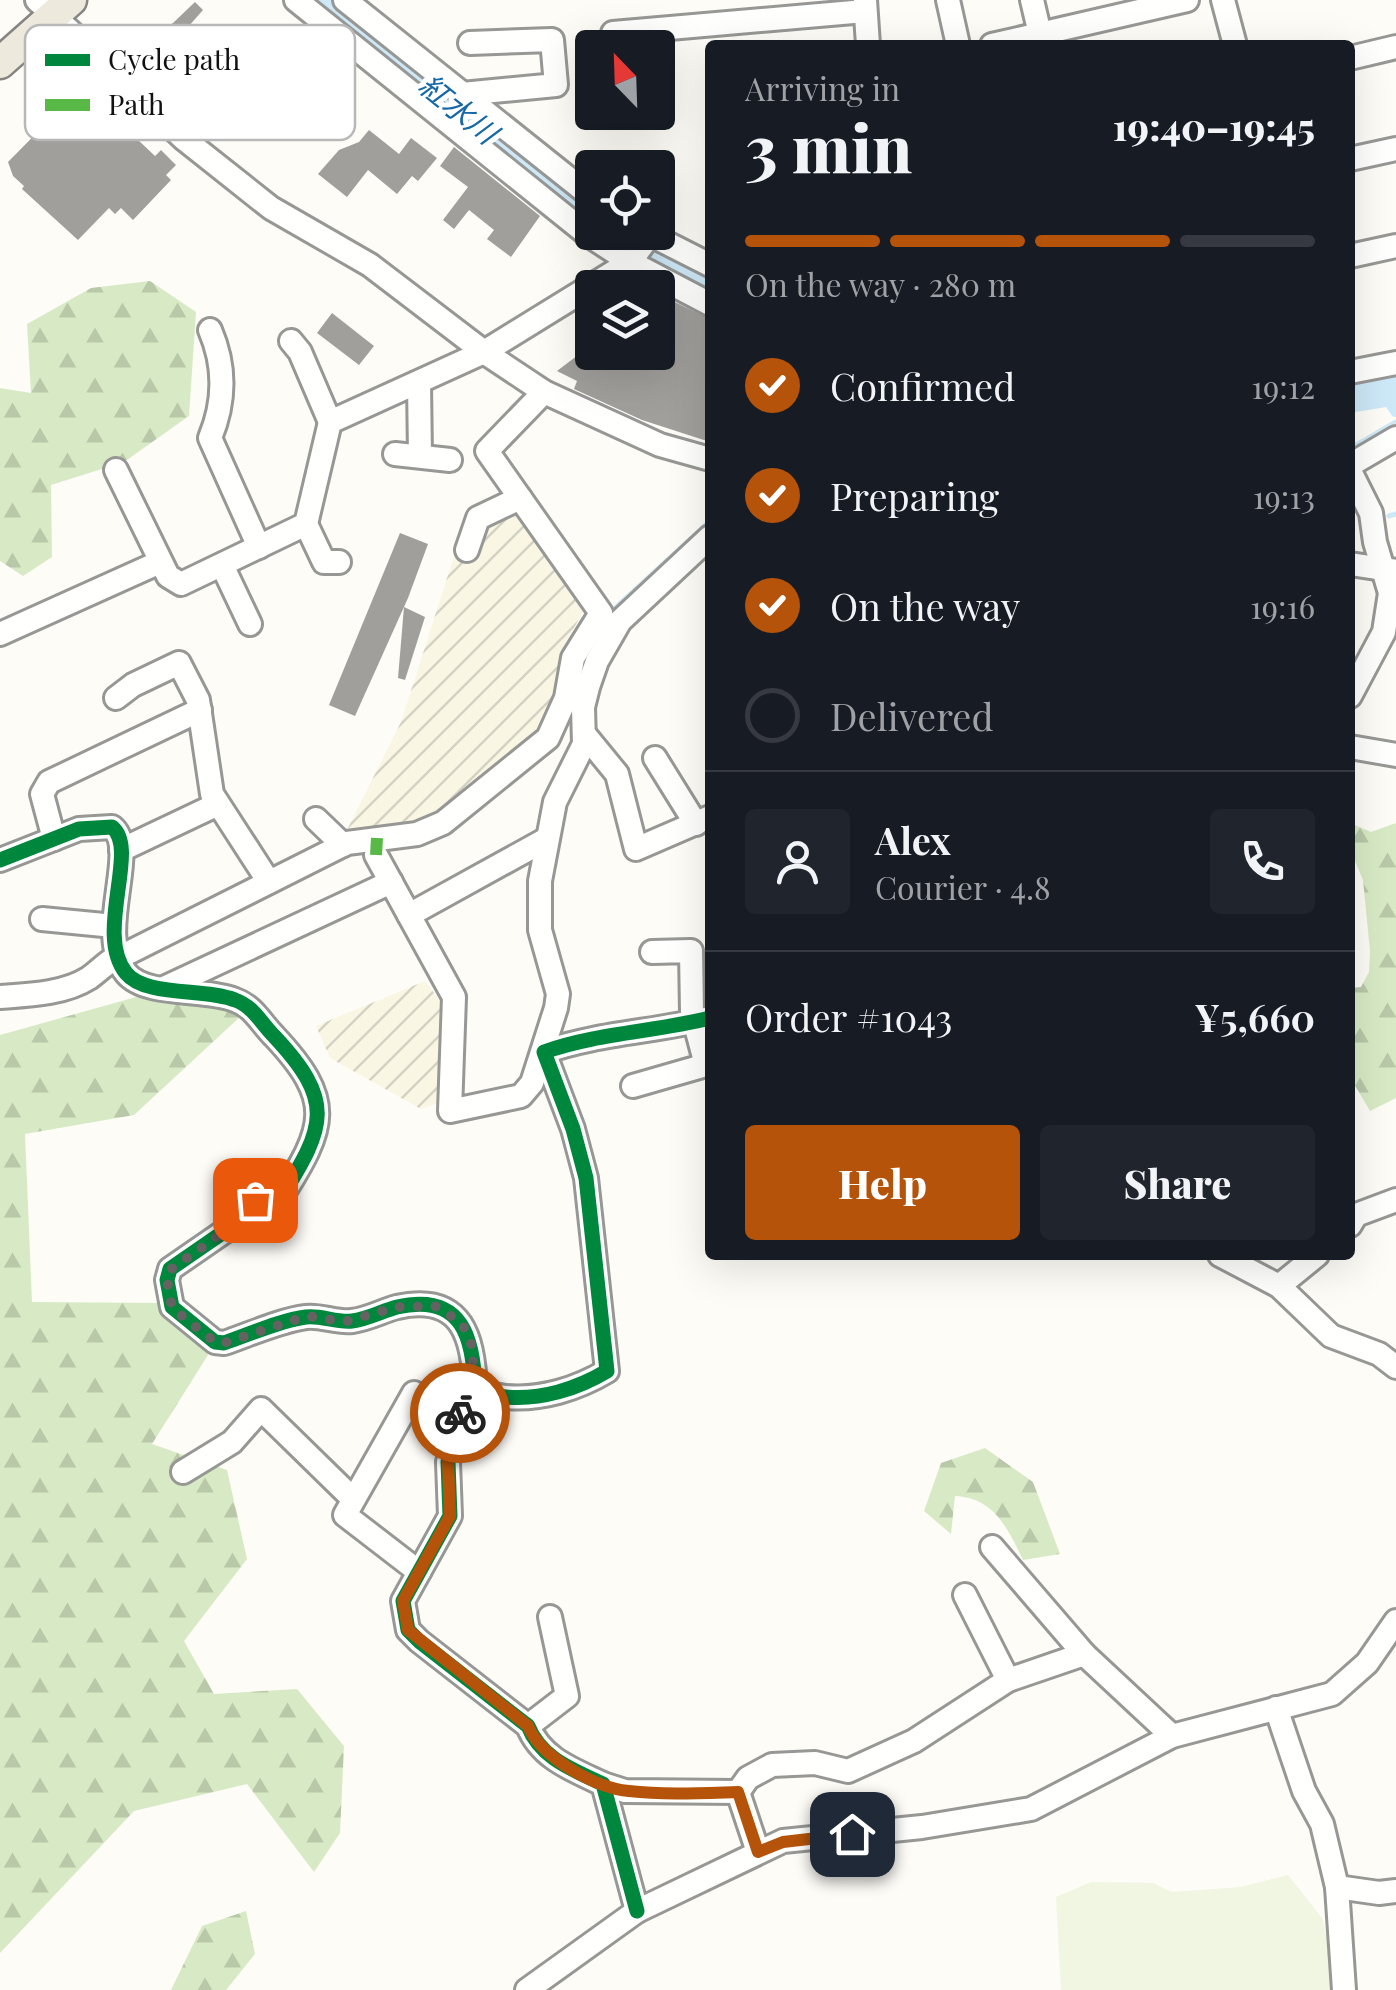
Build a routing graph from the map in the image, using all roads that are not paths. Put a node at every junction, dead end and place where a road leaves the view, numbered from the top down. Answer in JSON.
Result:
{"nodes":[{"id":1,"x":296,"y":0,"type":"edge"},
{"id":2,"x":345,"y":0,"type":"edge"},
{"id":3,"x":948,"y":0,"type":"edge"},
{"id":4,"x":1032,"y":0,"type":"edge"},
{"id":5,"x":1187,"y":0,"type":"edge"},
{"id":6,"x":1224,"y":0,"type":"edge"},
{"id":7,"x":54,"y":5,"type":"edge"},
{"id":8,"x":865,"y":5,"type":"edge"},
{"id":9,"x":35,"y":25,"type":"edge"},
{"id":10,"x":70,"y":25,"type":"edge"},
{"id":11,"x":327,"y":25,"type":"edge"},
{"id":12,"x":624,"y":30,"type":"edge"},
{"id":13,"x":1040,"y":34,"type":"junction"},
{"id":14,"x":25,"y":36,"type":"edge"},
{"id":15,"x":868,"y":40,"type":"edge"},
{"id":16,"x":957,"y":40,"type":"edge"},
{"id":17,"x":1014,"y":40,"type":"edge"},
{"id":18,"x":1233,"y":40,"type":"edge"},
{"id":19,"x":470,"y":43,"type":"dead end"},
{"id":20,"x":1396,"y":47,"type":"edge"},
{"id":21,"x":355,"y":48,"type":"edge"},
{"id":22,"x":1355,"y":57,"type":"edge"},
{"id":23,"x":0,"y":63,"type":"edge"},
{"id":24,"x":462,"y":94,"type":"junction"},
{"id":25,"x":185,"y":140,"type":"edge"},
{"id":26,"x":1396,"y":149,"type":"edge"},
{"id":27,"x":1355,"y":158,"type":"edge"},
{"id":28,"x":575,"y":184,"type":"edge"},
{"id":29,"x":1396,"y":246,"type":"edge"},
{"id":30,"x":675,"y":248,"type":"edge"},
{"id":31,"x":638,"y":250,"type":"edge"},
{"id":32,"x":1355,"y":255,"type":"edge"},
{"id":33,"x":632,"y":260,"type":"junction"},
{"id":34,"x":705,"y":263,"type":"edge"},
{"id":35,"x":705,"y":301,"type":"edge"},
{"id":36,"x":210,"y":330,"type":"dead end"},
{"id":37,"x":291,"y":341,"type":"dead end"},
{"id":38,"x":484,"y":352,"type":"junction"},
{"id":39,"x":1396,"y":362,"type":"edge"},
{"id":40,"x":1355,"y":371,"type":"edge"},
{"id":41,"x":419,"y":382,"type":"junction"},
{"id":42,"x":544,"y":392,"type":"junction"},
{"id":43,"x":330,"y":422,"type":"junction"},
{"id":44,"x":1396,"y":438,"type":"edge"},
{"id":45,"x":395,"y":454,"type":"dead end"},
{"id":46,"x":420,"y":456,"type":"junction"},
{"id":47,"x":705,"y":458,"type":"edge"},
{"id":48,"x":450,"y":460,"type":"dead end"},
{"id":49,"x":1355,"y":465,"type":"edge"},
{"id":50,"x":116,"y":470,"type":"dead end"},
{"id":51,"x":1355,"y":479,"type":"edge"},
{"id":52,"x":520,"y":498,"type":"junction"},
{"id":53,"x":306,"y":524,"type":"junction"},
{"id":54,"x":705,"y":542,"type":"edge"},
{"id":55,"x":259,"y":547,"type":"junction"},
{"id":56,"x":467,"y":550,"type":"dead end"},
{"id":57,"x":160,"y":562,"type":"junction"},
{"id":58,"x":340,"y":562,"type":"dead end"},
{"id":59,"x":222,"y":565,"type":"junction"},
{"id":60,"x":1355,"y":565,"type":"edge"},
{"id":61,"x":1390,"y":570,"type":"edge"},
{"id":62,"x":250,"y":624,"type":"dead end"},
{"id":63,"x":0,"y":634,"type":"edge"},
{"id":64,"x":1355,"y":687,"type":"edge"},
{"id":65,"x":116,"y":698,"type":"dead end"},
{"id":66,"x":200,"y":710,"type":"junction"},
{"id":67,"x":585,"y":735,"type":"junction"},
{"id":68,"x":1355,"y":748,"type":"edge"},
{"id":69,"x":1396,"y":754,"type":"edge"},
{"id":70,"x":655,"y":758,"type":"dead end"},
{"id":71,"x":218,"y":804,"type":"junction"},
{"id":72,"x":316,"y":818,"type":"dead end"},
{"id":73,"x":703,"y":820,"type":"edge"},
{"id":74,"x":54,"y":839,"type":"junction"},
{"id":75,"x":545,"y":840,"type":"junction"},
{"id":76,"x":343,"y":845,"type":"junction"},
{"id":77,"x":121,"y":850,"type":"junction"},
{"id":78,"x":376,"y":854,"type":"dead end"},
{"id":79,"x":0,"y":860,"type":"edge"},
{"id":80,"x":269,"y":882,"type":"junction"},
{"id":81,"x":392,"y":882,"type":"junction"},
{"id":82,"x":409,"y":915,"type":"junction"},
{"id":83,"x":42,"y":919,"type":"dead end"},
{"id":84,"x":114,"y":926,"type":"junction"},
{"id":85,"x":700,"y":951,"type":"edge"},
{"id":86,"x":652,"y":952,"type":"dead end"},
{"id":87,"x":116,"y":955,"type":"junction"},
{"id":88,"x":164,"y":988,"type":"junction"},
{"id":89,"x":0,"y":997,"type":"edge"},
{"id":90,"x":702,"y":1020,"type":"edge"},
{"id":91,"x":544,"y":1052,"type":"junction"},
{"id":92,"x":705,"y":1054,"type":"edge"},
{"id":93,"x":705,"y":1065,"type":"edge"},
{"id":94,"x":633,"y":1086,"type":"dead end"},
{"id":95,"x":1396,"y":1200,"type":"edge"},
{"id":96,"x":1355,"y":1216,"type":"edge"},
{"id":97,"x":1230,"y":1260,"type":"edge"},
{"id":98,"x":1312,"y":1260,"type":"edge"},
{"id":99,"x":1279,"y":1286,"type":"junction"},
{"id":100,"x":1396,"y":1367,"type":"edge"},
{"id":101,"x":474,"y":1391,"type":"junction"},
{"id":102,"x":414,"y":1393,"type":"dead end"},
{"id":103,"x":184,"y":1472,"type":"dead end"},
{"id":104,"x":354,"y":1499,"type":"junction"},
{"id":105,"x":992,"y":1548,"type":"dead end"},
{"id":106,"x":419,"y":1572,"type":"junction"},
{"id":107,"x":965,"y":1594,"type":"dead end"},
{"id":108,"x":550,"y":1617,"type":"dead end"},
{"id":109,"x":1396,"y":1621,"type":"edge"},
{"id":110,"x":1084,"y":1654,"type":"junction"},
{"id":111,"x":1008,"y":1680,"type":"junction"},
{"id":112,"x":1276,"y":1708,"type":"junction"},
{"id":113,"x":528,"y":1726,"type":"junction"},
{"id":114,"x":1172,"y":1736,"type":"junction"},
{"id":115,"x":603,"y":1784,"type":"junction"},
{"id":116,"x":738,"y":1792,"type":"junction"},
{"id":117,"x":758,"y":1852,"type":"junction"},
{"id":118,"x":1337,"y":1887,"type":"junction"},
{"id":119,"x":1396,"y":1890,"type":"edge"},
{"id":120,"x":637,"y":1910,"type":"junction"},
{"id":121,"x":527,"y":1990,"type":"edge"},
{"id":122,"x":1344,"y":1990,"type":"edge"}],
"edges":[{"from":1,"to":11,"type":"street"},
{"from":2,"to":24,"type":"street"},
{"from":3,"to":16,"type":"street"},
{"from":4,"to":13,"type":"street"},
{"from":5,"to":13,"type":"street"},
{"from":6,"to":18,"type":"street"},
{"from":7,"to":9,"type":"main road"},
{"from":7,"to":10,"type":"street"},
{"from":8,"to":12,"type":"street"},
{"from":8,"to":15,"type":"street"},
{"from":13,"to":17,"type":"street"},
{"from":14,"to":23,"type":"main road"},
{"from":19,"to":24,"type":"street"},
{"from":20,"to":22,"type":"street"},
{"from":21,"to":33,"type":"street"},
{"from":24,"to":28,"type":"street"},
{"from":25,"to":38,"type":"street"},
{"from":26,"to":27,"type":"street"},
{"from":29,"to":32,"type":"street"},
{"from":30,"to":34,"type":"street"},
{"from":31,"to":33,"type":"street"},
{"from":33,"to":35,"type":"street"},
{"from":33,"to":38,"type":"street"},
{"from":36,"to":55,"type":"street"},
{"from":37,"to":43,"type":"street"},
{"from":38,"to":41,"type":"street"},
{"from":38,"to":42,"type":"street"},
{"from":39,"to":40,"type":"street"},
{"from":41,"to":43,"type":"street"},
{"from":41,"to":46,"type":"street"},
{"from":42,"to":47,"type":"street"},
{"from":42,"to":52,"type":"street"},
{"from":43,"to":53,"type":"street"},
{"from":44,"to":49,"type":"street"},
{"from":45,"to":46,"type":"street"},
{"from":46,"to":48,"type":"street"},
{"from":50,"to":57,"type":"street"},
{"from":51,"to":61,"type":"street"},
{"from":52,"to":56,"type":"street"},
{"from":52,"to":76,"type":"street"},
{"from":53,"to":55,"type":"street"},
{"from":53,"to":58,"type":"street"},
{"from":54,"to":67,"type":"street"},
{"from":55,"to":59,"type":"street"},
{"from":57,"to":59,"type":"street"},
{"from":57,"to":63,"type":"street"},
{"from":59,"to":62,"type":"street"},
{"from":60,"to":61,"type":"street"},
{"from":61,"to":64,"type":"street"},
{"from":65,"to":66,"type":"street"},
{"from":66,"to":71,"type":"street"},
{"from":66,"to":74,"type":"street"},
{"from":67,"to":73,"type":"street"},
{"from":67,"to":75,"type":"street"},
{"from":68,"to":69,"type":"street"},
{"from":70,"to":73,"type":"street"},
{"from":71,"to":77,"type":"street"},
{"from":71,"to":80,"type":"street"},
{"from":72,"to":76,"type":"street"},
{"from":74,"to":77,"type":"street"},
{"from":74,"to":79,"type":"street"},
{"from":75,"to":82,"type":"street"},
{"from":75,"to":91,"type":"street"},
{"from":76,"to":80,"type":"street"},
{"from":77,"to":84,"type":"street"},
{"from":78,"to":81,"type":"street"},
{"from":80,"to":87,"type":"street"},
{"from":81,"to":82,"type":"street"},
{"from":81,"to":88,"type":"street"},
{"from":82,"to":91,"type":"street"},
{"from":83,"to":84,"type":"street"},
{"from":84,"to":87,"type":"street"},
{"from":85,"to":86,"type":"street"},
{"from":85,"to":90,"type":"street"},
{"from":87,"to":88,"type":"street"},
{"from":87,"to":89,"type":"street"},
{"from":88,"to":101,"type":"street"},
{"from":90,"to":91,"type":"street"},
{"from":90,"to":92,"type":"street"},
{"from":91,"to":101,"type":"street"},
{"from":93,"to":94,"type":"street"},
{"from":95,"to":96,"type":"street"},
{"from":97,"to":99,"type":"street"},
{"from":98,"to":99,"type":"street"},
{"from":99,"to":100,"type":"street"},
{"from":101,"to":106,"type":"street"},
{"from":102,"to":104,"type":"street"},
{"from":103,"to":104,"type":"street"},
{"from":104,"to":106,"type":"street"},
{"from":105,"to":110,"type":"street"},
{"from":106,"to":113,"type":"street"},
{"from":107,"to":111,"type":"street"},
{"from":108,"to":113,"type":"street"},
{"from":109,"to":112,"type":"street"},
{"from":110,"to":111,"type":"street"},
{"from":110,"to":114,"type":"street"},
{"from":111,"to":116,"type":"street"},
{"from":112,"to":114,"type":"street"},
{"from":112,"to":118,"type":"street"},
{"from":113,"to":115,"type":"street"},
{"from":114,"to":117,"type":"street"},
{"from":115,"to":116,"type":"street"},
{"from":115,"to":120,"type":"street"},
{"from":116,"to":117,"type":"street"},
{"from":117,"to":120,"type":"street"},
{"from":118,"to":119,"type":"street"},
{"from":118,"to":122,"type":"street"},
{"from":120,"to":121,"type":"street"}]}
